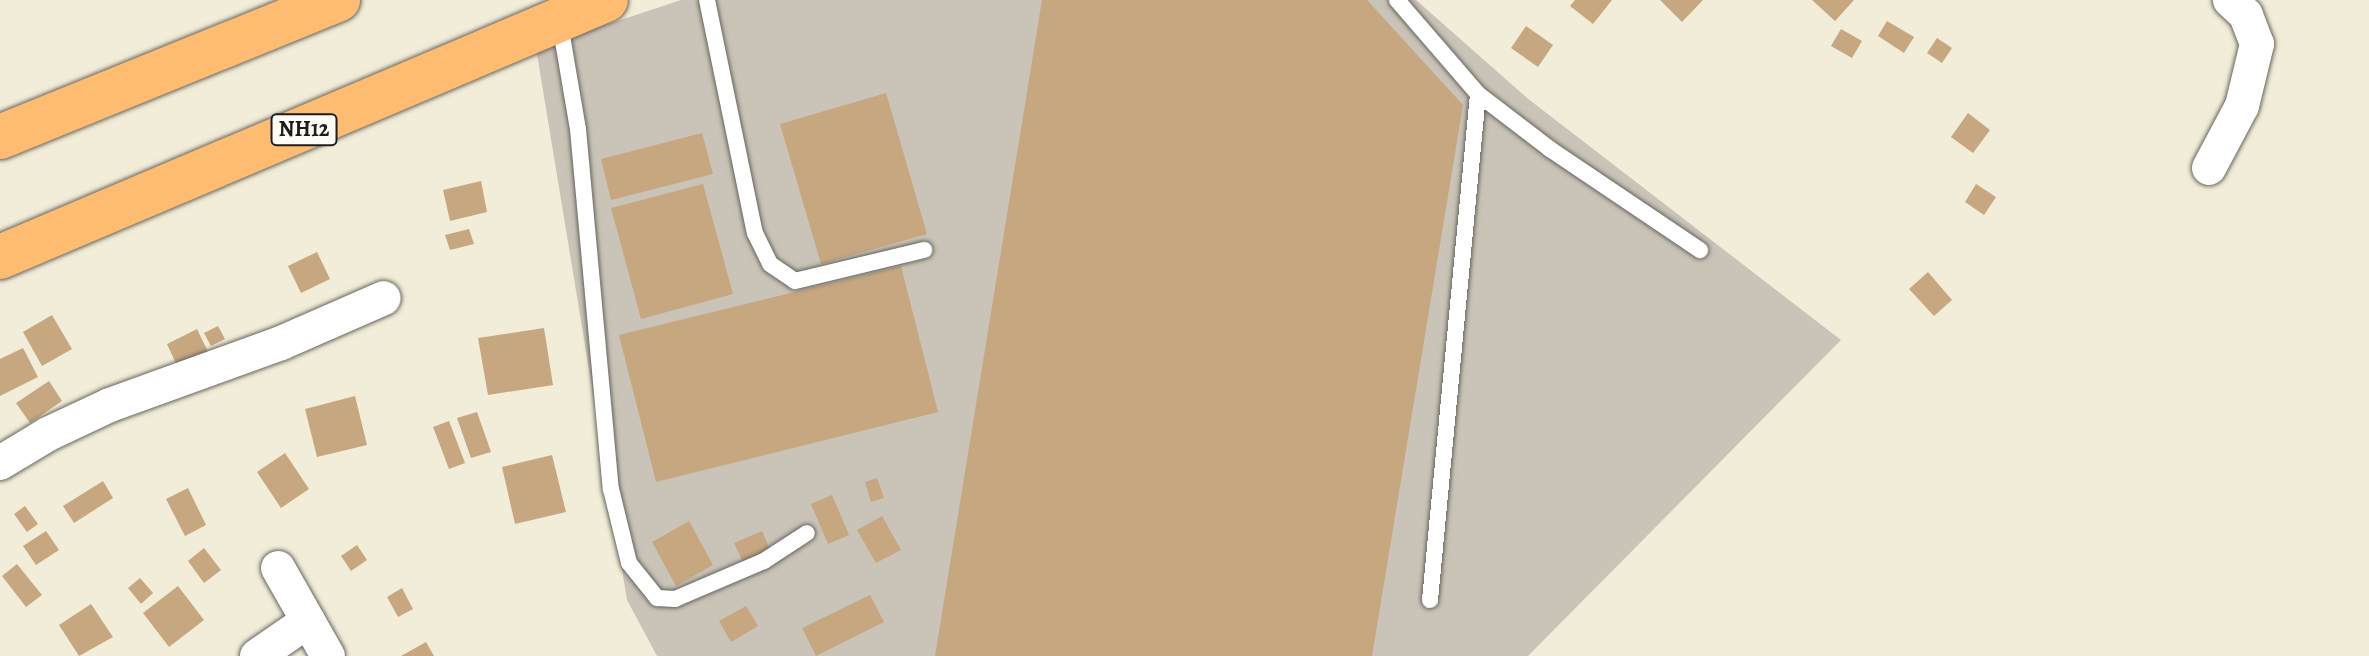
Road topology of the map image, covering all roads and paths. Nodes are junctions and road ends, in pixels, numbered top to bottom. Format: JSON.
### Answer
{"nodes":[{"id":1,"x":338,"y":0,"type":"edge"},
{"id":2,"x":606,"y":0,"type":"edge"},
{"id":3,"x":707,"y":0,"type":"edge"},
{"id":4,"x":1397,"y":0,"type":"edge"},
{"id":5,"x":2230,"y":0,"type":"edge"},
{"id":6,"x":560,"y":18,"type":"junction"},
{"id":7,"x":1478,"y":94,"type":"junction"},
{"id":8,"x":0,"y":137,"type":"edge"},
{"id":9,"x":2209,"y":168,"type":"dead end"},
{"id":10,"x":924,"y":250,"type":"dead end"},
{"id":11,"x":1700,"y":250,"type":"dead end"},
{"id":12,"x":0,"y":257,"type":"edge"},
{"id":13,"x":384,"y":298,"type":"dead end"},
{"id":14,"x":0,"y":463,"type":"edge"},
{"id":15,"x":807,"y":533,"type":"dead end"},
{"id":16,"x":278,"y":568,"type":"dead end"},
{"id":17,"x":1430,"y":600,"type":"dead end"},
{"id":18,"x":308,"y":621,"type":"junction"},
{"id":19,"x":257,"y":656,"type":"edge"},
{"id":20,"x":328,"y":656,"type":"edge"}],
"edges":[{"from":1,"to":8,"type":"highway"},
{"from":2,"to":6,"type":"highway","number":"NH12"},
{"from":3,"to":10,"type":"lane"},
{"from":4,"to":7,"type":"lane"},
{"from":5,"to":9,"type":"street"},
{"from":6,"to":12,"type":"highway","number":"NH12"},
{"from":6,"to":15,"type":"lane"},
{"from":7,"to":11,"type":"lane"},
{"from":7,"to":17,"type":"lane"},
{"from":13,"to":14,"type":"street"},
{"from":16,"to":18,"type":"street"},
{"from":18,"to":19,"type":"street"},
{"from":18,"to":20,"type":"street"}]}
